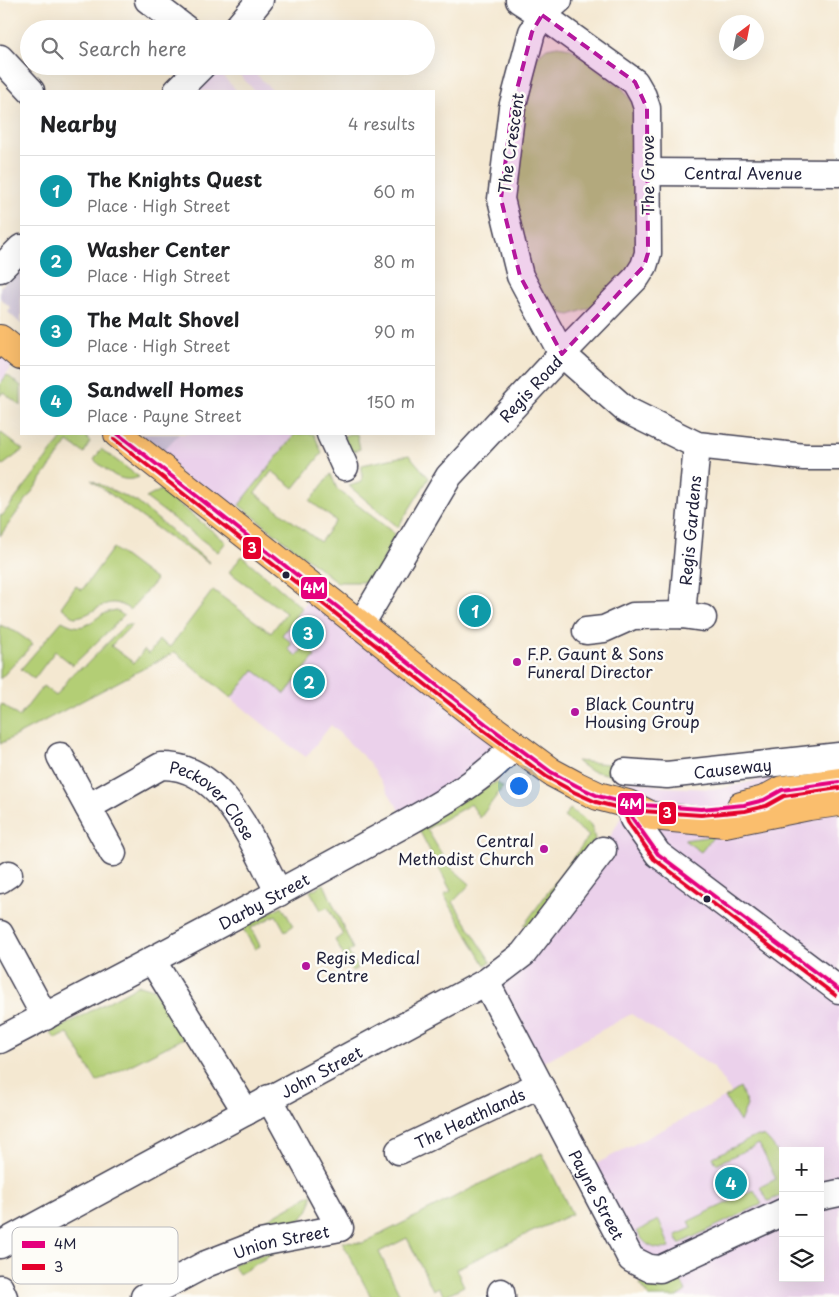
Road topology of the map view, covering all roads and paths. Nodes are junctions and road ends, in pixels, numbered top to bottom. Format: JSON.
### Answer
{"nodes":[{"id":1,"x":148,"y":0,"type":"edge"},
{"id":2,"x":260,"y":0,"type":"edge"},
{"id":3,"x":519,"y":0,"type":"edge"},
{"id":4,"x":550,"y":7,"type":"edge"},
{"id":5,"x":174,"y":20,"type":"edge"},
{"id":6,"x":243,"y":20,"type":"edge"},
{"id":7,"x":0,"y":58,"type":"edge"},
{"id":8,"x":194,"y":75,"type":"edge"},
{"id":9,"x":31,"y":90,"type":"edge"},
{"id":10,"x":181,"y":90,"type":"edge"},
{"id":11,"x":647,"y":172,"type":"junction"},
{"id":12,"x":839,"y":173,"type":"edge"},
{"id":13,"x":20,"y":249,"type":"edge"},
{"id":14,"x":0,"y":269,"type":"edge"},
{"id":15,"x":0,"y":339,"type":"edge"},
{"id":16,"x":562,"y":354,"type":"junction"},
{"id":17,"x":20,"y":355,"type":"edge"},
{"id":18,"x":119,"y":435,"type":"edge"},
{"id":19,"x":330,"y":435,"type":"edge"},
{"id":20,"x":697,"y":445,"type":"junction"},
{"id":21,"x":839,"y":457,"type":"edge"},
{"id":22,"x":345,"y":467,"type":"dead end"},
{"id":23,"x":360,"y":626,"type":"junction"},
{"id":24,"x":586,"y":631,"type":"dead end"},
{"id":25,"x":515,"y":745,"type":"junction"},
{"id":26,"x":60,"y":756,"type":"dead end"},
{"id":27,"x":839,"y":756,"type":"edge"},
{"id":28,"x":625,"y":772,"type":"dead end"},
{"id":29,"x":839,"y":782,"type":"edge"},
{"id":30,"x":839,"y":802,"type":"edge"},
{"id":31,"x":628,"y":804,"type":"junction"},
{"id":32,"x":88,"y":806,"type":"junction"},
{"id":33,"x":603,"y":850,"type":"dead end"},
{"id":34,"x":113,"y":853,"type":"dead end"},
{"id":35,"x":279,"y":893,"type":"junction"},
{"id":36,"x":0,"y":934,"type":"edge"},
{"id":37,"x":152,"y":960,"type":"junction"},
{"id":38,"x":486,"y":982,"type":"junction"},
{"id":39,"x":839,"y":990,"type":"edge"},
{"id":40,"x":45,"y":1017,"type":"junction"},
{"id":41,"x":0,"y":1040,"type":"edge"},
{"id":42,"x":539,"y":1084,"type":"junction"},
{"id":43,"x":269,"y":1098,"type":"junction"},
{"id":44,"x":246,"y":1112,"type":"junction"},
{"id":45,"x":398,"y":1151,"type":"dead end"},
{"id":46,"x":839,"y":1193,"type":"edge"},
{"id":47,"x":824,"y":1196,"type":"edge"},
{"id":48,"x":779,"y":1214,"type":"edge"},
{"id":49,"x":33,"y":1227,"type":"edge"},
{"id":50,"x":12,"y":1239,"type":"edge"},
{"id":51,"x":0,"y":1245,"type":"edge"},
{"id":52,"x":178,"y":1279,"type":"edge"},
{"id":53,"x":168,"y":1284,"type":"edge"},
{"id":54,"x":0,"y":1288,"type":"edge"},
{"id":55,"x":4,"y":1297,"type":"edge"},
{"id":56,"x":144,"y":1297,"type":"edge"}],
"edges":[{"from":1,"to":5,"type":"street"},
{"from":2,"to":6,"type":"street"},
{"from":3,"to":4,"type":"street","name":"The Grove"},
{"from":4,"to":11,"type":"street","name":"The Grove"},
{"from":4,"to":16,"type":"street","name":"The Crescent"},
{"from":7,"to":9,"type":"street"},
{"from":8,"to":10,"type":"street"},
{"from":11,"to":12,"type":"street","name":"Central Avenue"},
{"from":11,"to":16,"type":"street","name":"The Grove"},
{"from":13,"to":14,"type":"street"},
{"from":15,"to":17,"type":"main road"},
{"from":16,"to":20,"type":"street","name":"Regis Road"},
{"from":16,"to":23,"type":"street","name":"Regis Road"},
{"from":18,"to":23,"type":"main road"},
{"from":19,"to":22,"type":"street"},
{"from":20,"to":21,"type":"street","name":"Regis Road"},
{"from":20,"to":24,"type":"street","name":"Regis Gardens"},
{"from":23,"to":25,"type":"main road"},
{"from":25,"to":31,"type":"main road"},
{"from":25,"to":35,"type":"street","name":"Darby Street"},
{"from":26,"to":32,"type":"street"},
{"from":27,"to":28,"type":"street","name":"Causeway"},
{"from":29,"to":31,"type":"main road"},
{"from":30,"to":31,"type":"main road"},
{"from":31,"to":39,"type":"street"},
{"from":32,"to":34,"type":"street"},
{"from":32,"to":35,"type":"street","name":"Peckover Close"},
{"from":33,"to":38,"type":"street","name":"John Street"},
{"from":35,"to":37,"type":"street","name":"Darby Street"},
{"from":36,"to":40,"type":"street"},
{"from":37,"to":40,"type":"street","name":"Darby Street"},
{"from":37,"to":44,"type":"street"},
{"from":38,"to":42,"type":"street","name":"Payne Street"},
{"from":38,"to":43,"type":"street","name":"John Street"},
{"from":40,"to":41,"type":"street","name":"Darby Street"},
{"from":42,"to":45,"type":"street","name":"The Heathlands"},
{"from":42,"to":48,"type":"street","name":"Payne Street"},
{"from":43,"to":44,"type":"street","name":"John Street"},
{"from":43,"to":52,"type":"street","name":"Union Street"},
{"from":44,"to":49,"type":"street","name":"John Street"},
{"from":46,"to":47,"type":"street"},
{"from":50,"to":51,"type":"street","name":"John Street"},
{"from":53,"to":56,"type":"street","name":"Union Street"},
{"from":54,"to":55,"type":"street"}]}
